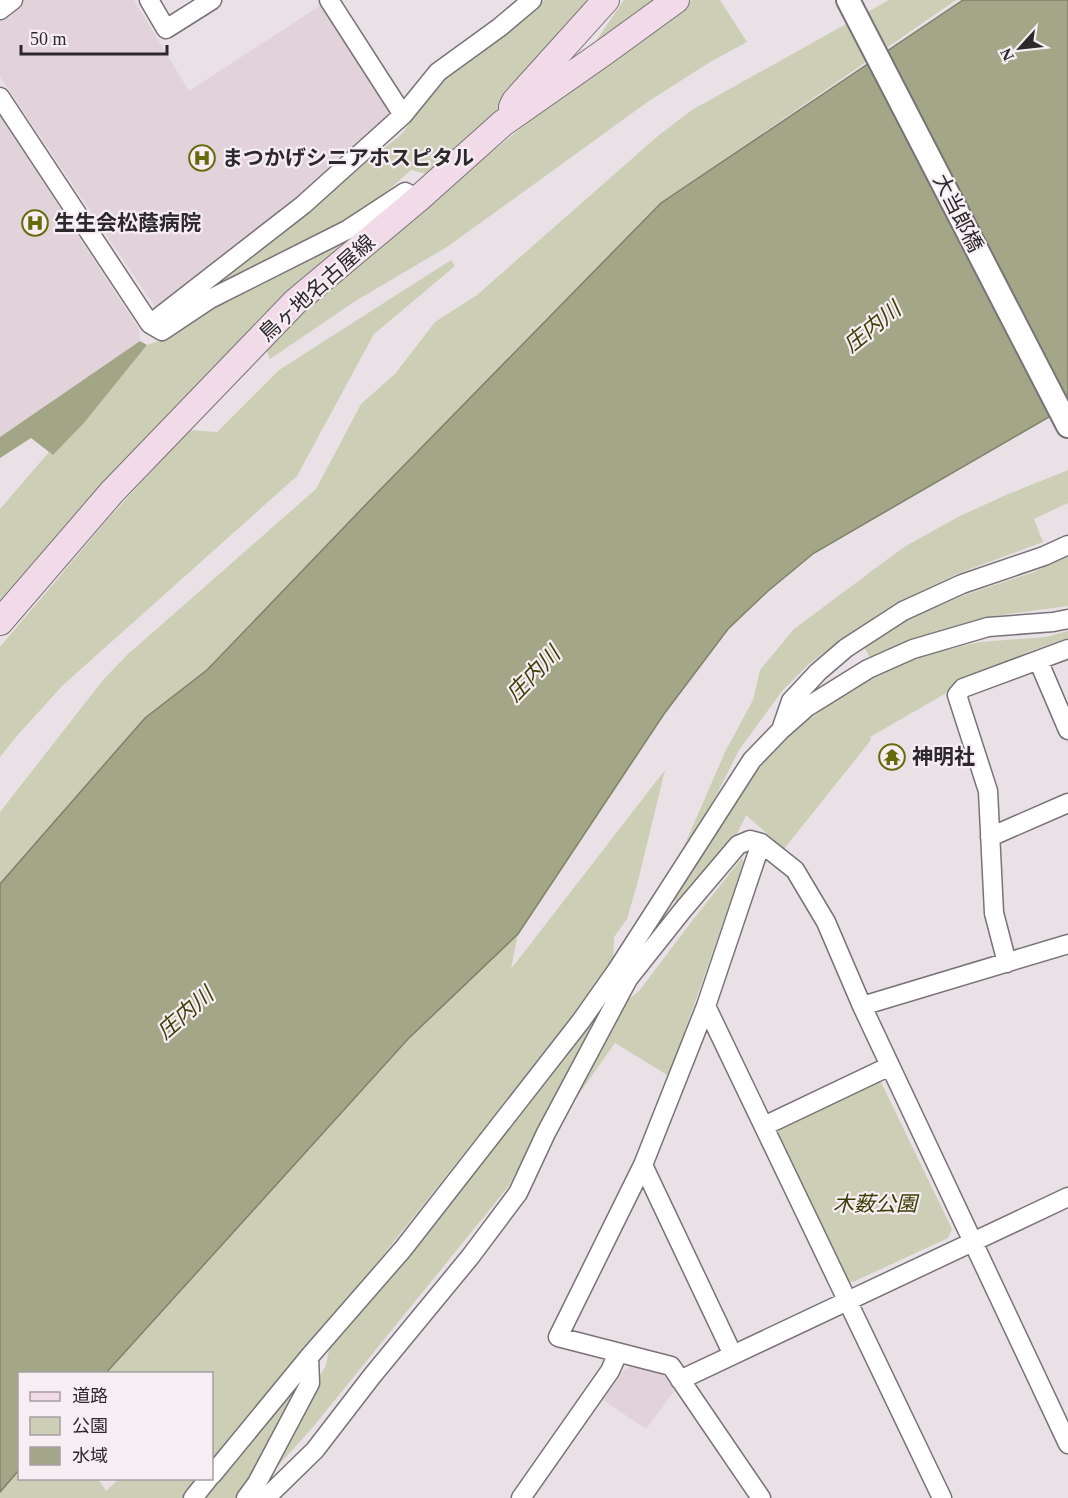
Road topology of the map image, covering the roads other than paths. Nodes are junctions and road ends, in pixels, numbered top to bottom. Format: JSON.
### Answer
{"nodes":[{"id":1,"x":149,"y":0,"type":"edge"},
{"id":2,"x":212,"y":0,"type":"edge"},
{"id":3,"x":329,"y":0,"type":"edge"},
{"id":4,"x":530,"y":0,"type":"edge"},
{"id":5,"x":606,"y":0,"type":"edge"},
{"id":6,"x":676,"y":0,"type":"edge"},
{"id":7,"x":848,"y":0,"type":"edge"},
{"id":8,"x":0,"y":97,"type":"edge"},
{"id":9,"x":403,"y":115,"type":"junction"},
{"id":10,"x":503,"y":123,"type":"junction"},
{"id":11,"x":418,"y":200,"type":"junction"},
{"id":12,"x":150,"y":324,"type":"junction"},
{"id":13,"x":1068,"y":426,"type":"edge"},
{"id":14,"x":1068,"y":544,"type":"edge"},
{"id":15,"x":1068,"y":619,"type":"edge"},
{"id":16,"x":0,"y":622,"type":"edge"},
{"id":17,"x":1068,"y":649,"type":"edge"},
{"id":18,"x":1038,"y":660,"type":"junction"},
{"id":19,"x":781,"y":730,"type":"junction"},
{"id":20,"x":1068,"y":730,"type":"edge"},
{"id":21,"x":1068,"y":803,"type":"edge"},
{"id":22,"x":990,"y":837,"type":"junction"},
{"id":23,"x":761,"y":843,"type":"junction"},
{"id":24,"x":1068,"y":944,"type":"edge"},
{"id":25,"x":1007,"y":963,"type":"junction"},
{"id":26,"x":622,"y":975,"type":"junction"},
{"id":27,"x":706,"y":1006,"type":"junction"},
{"id":28,"x":862,"y":1006,"type":"junction"},
{"id":29,"x":890,"y":1066,"type":"junction"},
{"id":30,"x":764,"y":1126,"type":"junction"},
{"id":31,"x":643,"y":1165,"type":"junction"},
{"id":32,"x":1068,"y":1197,"type":"edge"},
{"id":33,"x":972,"y":1242,"type":"junction"},
{"id":34,"x":848,"y":1301,"type":"junction"},
{"id":35,"x":618,"y":1353,"type":"junction"},
{"id":36,"x":734,"y":1355,"type":"junction"},
{"id":37,"x":309,"y":1357,"type":"junction"},
{"id":38,"x":680,"y":1380,"type":"junction"},
{"id":39,"x":1068,"y":1444,"type":"edge"},
{"id":40,"x":213,"y":1473,"type":"edge"},
{"id":41,"x":208,"y":1480,"type":"edge"},
{"id":42,"x":193,"y":1498,"type":"edge"},
{"id":43,"x":246,"y":1498,"type":"edge"},
{"id":44,"x":253,"y":1498,"type":"edge"},
{"id":45,"x":521,"y":1498,"type":"edge"},
{"id":46,"x":761,"y":1498,"type":"edge"},
{"id":47,"x":942,"y":1498,"type":"edge"}],
"edges":[{"from":1,"to":2,"type":"street"},
{"from":3,"to":9,"type":"street"},
{"from":4,"to":9,"type":"street"},
{"from":5,"to":10,"type":"main road"},
{"from":6,"to":10,"type":"main road","name":"鳥ヶ地名古屋線"},
{"from":7,"to":13,"type":"street","name":"大当郎橋"},
{"from":8,"to":12,"type":"street"},
{"from":9,"to":12,"type":"street"},
{"from":10,"to":11,"type":"main road","name":"鳥ヶ地名古屋線"},
{"from":11,"to":12,"type":"street"},
{"from":11,"to":16,"type":"main road","name":"鳥ヶ地名古屋線"},
{"from":14,"to":19,"type":"street"},
{"from":15,"to":19,"type":"street"},
{"from":17,"to":18,"type":"street"},
{"from":18,"to":20,"type":"street"},
{"from":18,"to":22,"type":"street"},
{"from":19,"to":26,"type":"street"},
{"from":21,"to":22,"type":"street"},
{"from":22,"to":25,"type":"street"},
{"from":23,"to":26,"type":"street"},
{"from":23,"to":27,"type":"street"},
{"from":23,"to":28,"type":"street"},
{"from":24,"to":25,"type":"street"},
{"from":25,"to":28,"type":"street"},
{"from":26,"to":37,"type":"street"},
{"from":26,"to":44,"type":"street"},
{"from":27,"to":30,"type":"street"},
{"from":27,"to":31,"type":"street"},
{"from":28,"to":29,"type":"street"},
{"from":29,"to":30,"type":"street"},
{"from":29,"to":33,"type":"street"},
{"from":30,"to":34,"type":"street"},
{"from":31,"to":35,"type":"street"},
{"from":31,"to":36,"type":"street"},
{"from":32,"to":33,"type":"street"},
{"from":33,"to":34,"type":"street"},
{"from":33,"to":39,"type":"street"},
{"from":34,"to":36,"type":"street"},
{"from":34,"to":47,"type":"street"},
{"from":35,"to":38,"type":"street"},
{"from":35,"to":45,"type":"street"},
{"from":36,"to":38,"type":"street"},
{"from":37,"to":40,"type":"street"},
{"from":37,"to":43,"type":"street"},
{"from":38,"to":46,"type":"street"},
{"from":41,"to":42,"type":"street"}]}
